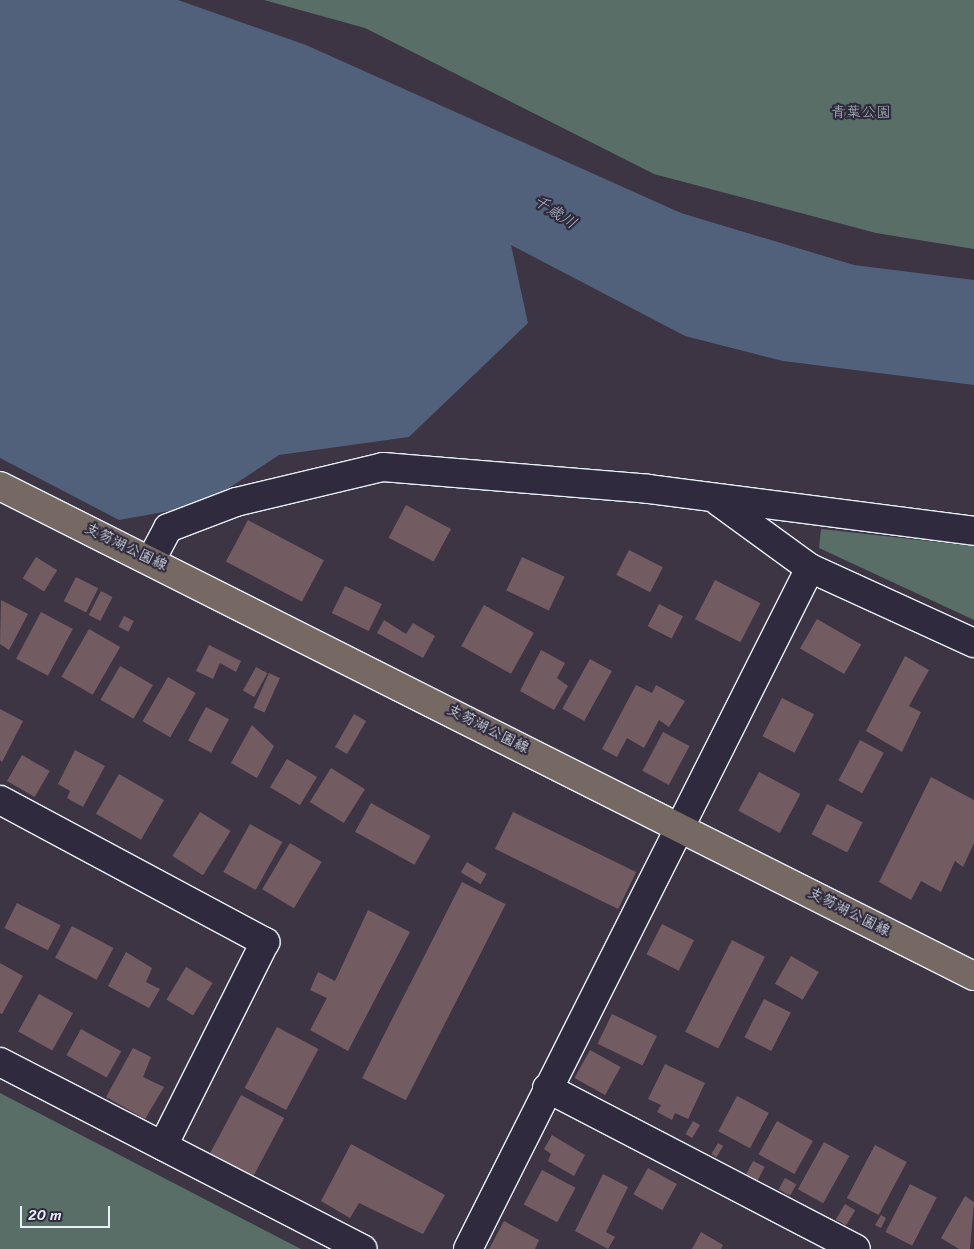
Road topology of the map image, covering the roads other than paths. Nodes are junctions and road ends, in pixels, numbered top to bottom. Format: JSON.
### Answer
{"nodes":[{"id":1,"x":0,"y":486,"type":"edge"},
{"id":2,"x":715,"y":500,"type":"junction"},
{"id":3,"x":974,"y":531,"type":"edge"},
{"id":4,"x":152,"y":560,"type":"junction"},
{"id":5,"x":810,"y":568,"type":"junction"},
{"id":6,"x":974,"y":643,"type":"edge"},
{"id":7,"x":0,"y":800,"type":"edge"},
{"id":8,"x":678,"y":825,"type":"junction"},
{"id":9,"x":974,"y":976,"type":"edge"},
{"id":10,"x":0,"y":1062,"type":"edge"},
{"id":11,"x":548,"y":1088,"type":"junction"},
{"id":12,"x":163,"y":1146,"type":"junction"},
{"id":13,"x":363,"y":1249,"type":"edge"},
{"id":14,"x":468,"y":1249,"type":"edge"},
{"id":15,"x":856,"y":1249,"type":"edge"}],
"edges":[{"from":1,"to":4,"type":"main road","name":"支笏湖公園線"},
{"from":2,"to":3,"type":"street"},
{"from":2,"to":4,"type":"street"},
{"from":2,"to":5,"type":"street"},
{"from":4,"to":8,"type":"main road","name":"支笏湖公園線"},
{"from":5,"to":6,"type":"street"},
{"from":5,"to":8,"type":"street"},
{"from":7,"to":12,"type":"street"},
{"from":8,"to":9,"type":"main road","name":"支笏湖公園線"},
{"from":8,"to":11,"type":"street"},
{"from":10,"to":12,"type":"street"},
{"from":11,"to":14,"type":"street"},
{"from":11,"to":15,"type":"street"},
{"from":12,"to":13,"type":"street"}]}
